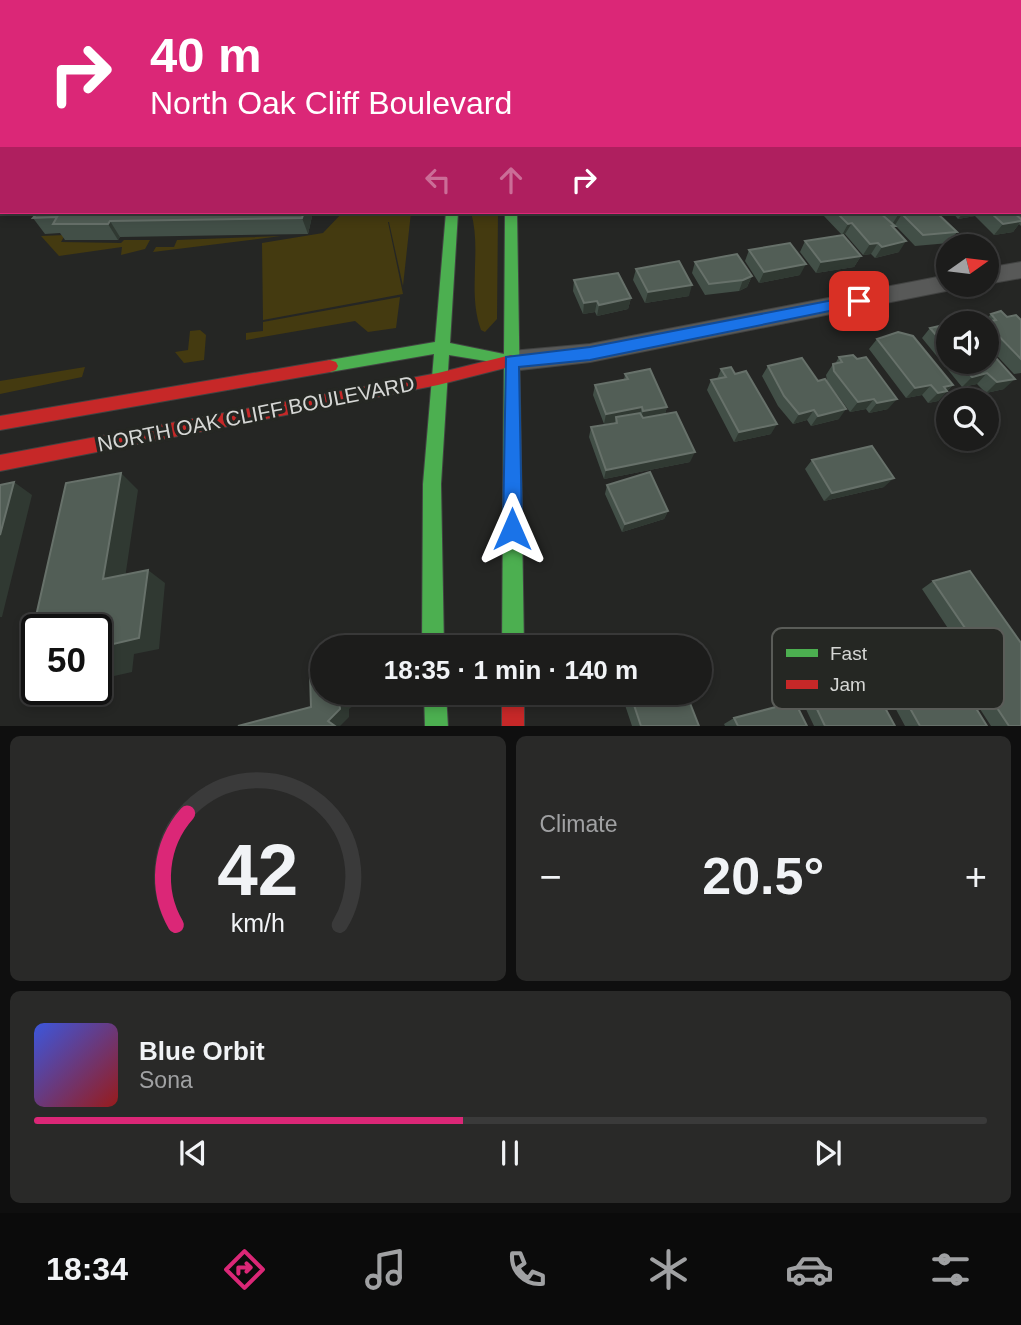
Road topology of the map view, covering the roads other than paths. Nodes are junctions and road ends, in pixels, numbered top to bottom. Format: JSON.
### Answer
{"nodes":[{"id":1,"x":452,"y":214,"type":"edge"},
{"id":2,"x":511,"y":214,"type":"edge"},
{"id":3,"x":1021,"y":270,"type":"edge"},
{"id":4,"x":999,"y":274,"type":"edge"},
{"id":5,"x":936,"y":285,"type":"edge"},
{"id":6,"x":439,"y":347,"type":"junction"},
{"id":7,"x":511,"y":361,"type":"junction"},
{"id":8,"x":438,"y":379,"type":"junction"},
{"id":9,"x":0,"y":423,"type":"edge"},
{"id":10,"x":0,"y":463,"type":"edge"},
{"id":11,"x":432,"y":635,"type":"edge"},
{"id":12,"x":513,"y":635,"type":"edge"},
{"id":13,"x":436,"y":705,"type":"edge"},
{"id":14,"x":513,"y":705,"type":"edge"},
{"id":15,"x":437,"y":726,"type":"edge"},
{"id":16,"x":513,"y":726,"type":"edge"}],
"edges":[{"from":1,"to":6,"type":"main road"},
{"from":2,"to":7,"type":"main road"},
{"from":3,"to":4,"type":"street"},
{"from":5,"to":7,"type":"street","name":"NORTH OAK CLIFF BOULEVARD"},
{"from":6,"to":7,"type":"main road","name":"NORTH OAK CLIFF BOULEVARD"},
{"from":6,"to":8,"type":"main road"},
{"from":6,"to":9,"type":"main road","name":"NORTH OAK CLIFF BOULEVARD"},
{"from":7,"to":8,"type":"main road","name":"NORTH OAK CLIFF BOULEVARD"},
{"from":7,"to":12,"type":"main road"},
{"from":8,"to":10,"type":"main road","name":"NORTH OAK CLIFF BOULEVARD"},
{"from":8,"to":11,"type":"main road"},
{"from":13,"to":15,"type":"main road"},
{"from":14,"to":16,"type":"main road"}]}
